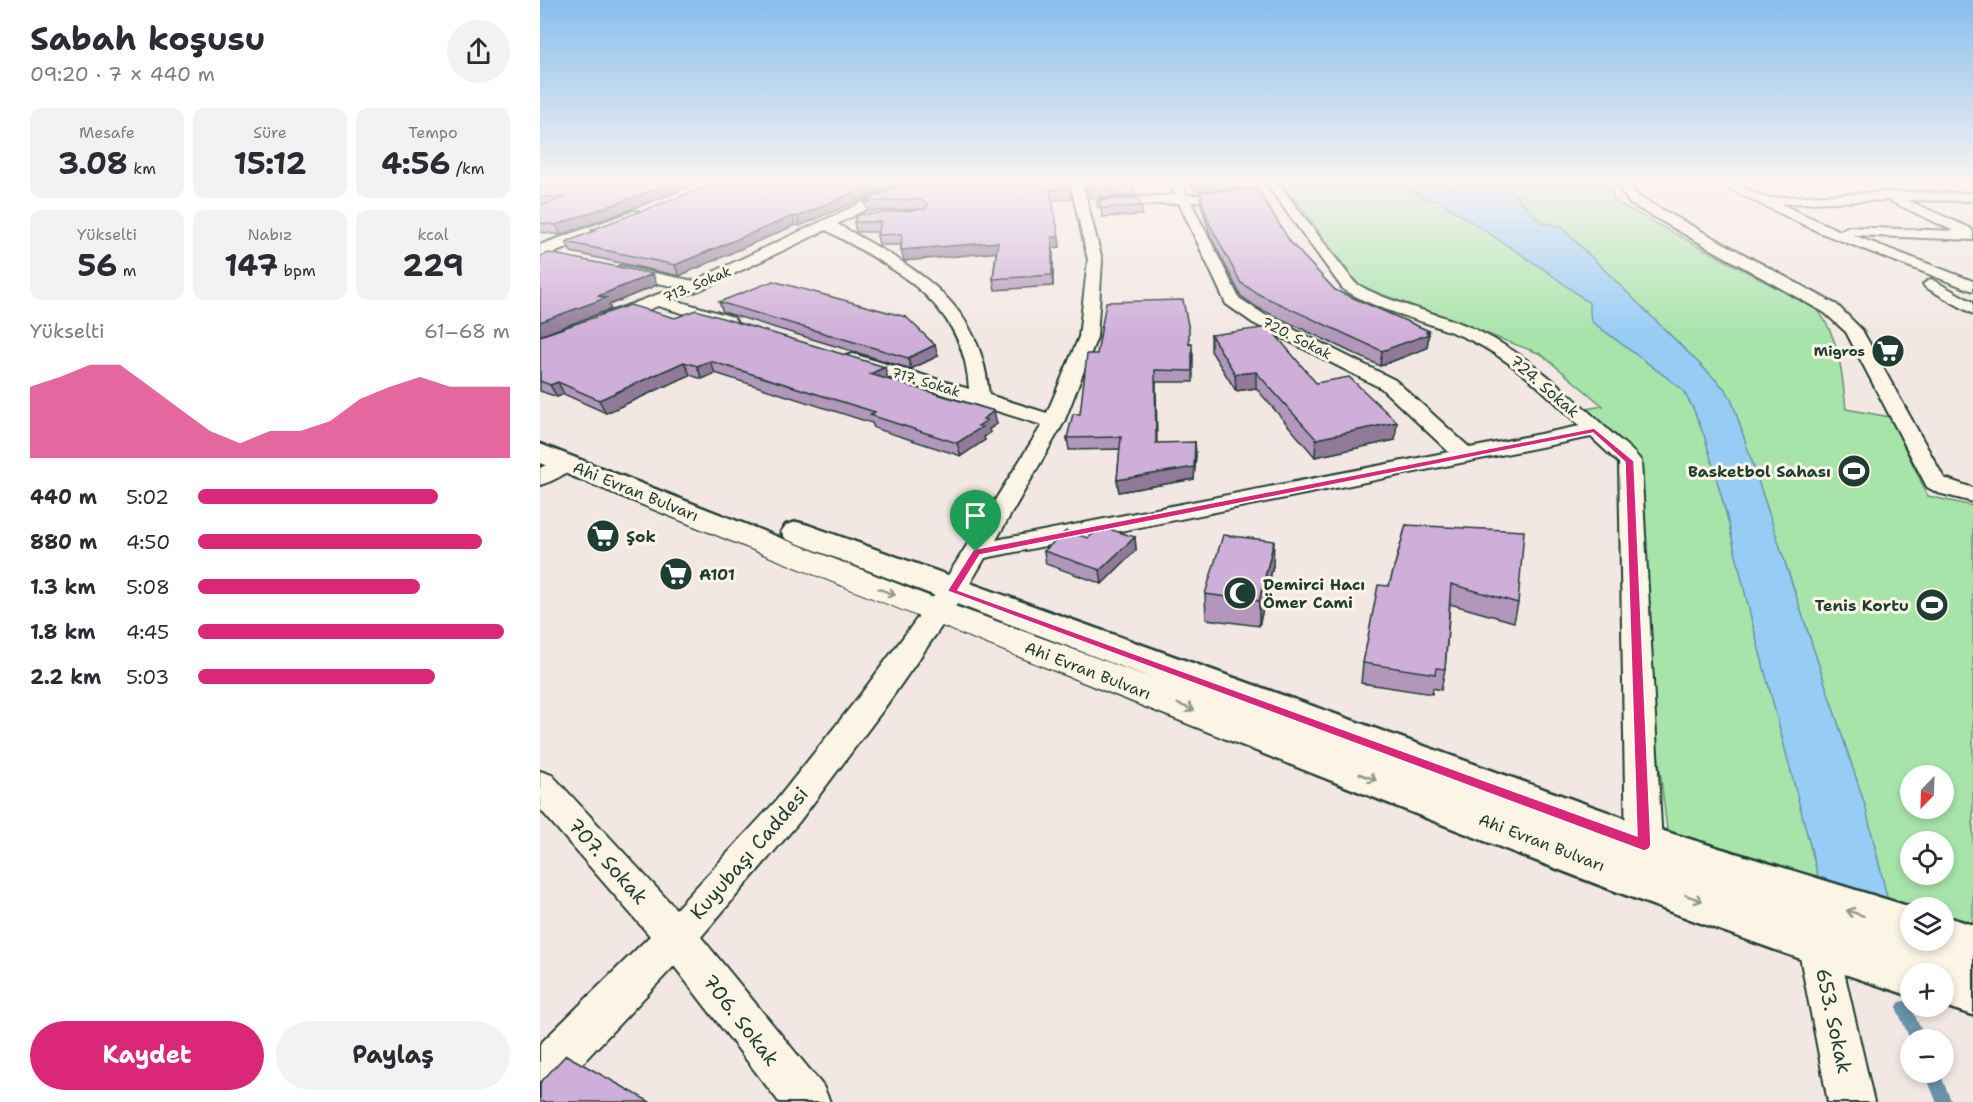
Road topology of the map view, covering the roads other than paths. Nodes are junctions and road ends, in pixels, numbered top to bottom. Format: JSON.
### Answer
{"nodes":[{"id":1,"x":563,"y":233,"type":"edge"},
{"id":2,"x":585,"y":233,"type":"edge"},
{"id":3,"x":807,"y":233,"type":"edge"},
{"id":4,"x":849,"y":233,"type":"edge"},
{"id":5,"x":1089,"y":233,"type":"edge"},
{"id":6,"x":1201,"y":233,"type":"edge"},
{"id":7,"x":1306,"y":233,"type":"edge"},
{"id":8,"x":1694,"y":233,"type":"edge"},
{"id":9,"x":1833,"y":233,"type":"edge"},
{"id":10,"x":1835,"y":233,"type":"edge"},
{"id":11,"x":1910,"y":233,"type":"edge"},
{"id":12,"x":1973,"y":236,"type":"edge"},
{"id":13,"x":540,"y":241,"type":"edge"},
{"id":14,"x":540,"y":253,"type":"edge"},
{"id":15,"x":562,"y":259,"type":"edge"},
{"id":16,"x":607,"y":268,"type":"edge"},
{"id":17,"x":696,"y":286,"type":"junction"},
{"id":18,"x":1973,"y":286,"type":"edge"},
{"id":19,"x":660,"y":301,"type":"junction"},
{"id":20,"x":1973,"y":309,"type":"edge"},
{"id":21,"x":594,"y":324,"type":"edge"},
{"id":22,"x":740,"y":325,"type":"edge"},
{"id":23,"x":831,"y":353,"type":"edge"},
{"id":24,"x":979,"y":399,"type":"junction"},
{"id":25,"x":1054,"y":422,"type":"junction"},
{"id":26,"x":1594,"y":430,"type":"junction"},
{"id":27,"x":540,"y":435,"type":"edge"},
{"id":28,"x":1465,"y":455,"type":"junction"},
{"id":29,"x":548,"y":465,"type":"edge"},
{"id":30,"x":1973,"y":495,"type":"edge"},
{"id":31,"x":976,"y":552,"type":"junction"},
{"id":32,"x":944,"y":602,"type":"junction"},
{"id":33,"x":540,"y":785,"type":"edge"},
{"id":34,"x":1641,"y":862,"type":"junction"},
{"id":35,"x":1900,"y":928,"type":"edge"},
{"id":36,"x":676,"y":937,"type":"junction"},
{"id":37,"x":1817,"y":941,"type":"junction"},
{"id":38,"x":1954,"y":944,"type":"edge"},
{"id":39,"x":1973,"y":950,"type":"edge"},
{"id":40,"x":1900,"y":967,"type":"edge"},
{"id":41,"x":1954,"y":983,"type":"edge"},
{"id":42,"x":1973,"y":988,"type":"edge"},
{"id":43,"x":540,"y":1075,"type":"edge"},
{"id":44,"x":807,"y":1102,"type":"edge"},
{"id":45,"x":1851,"y":1102,"type":"edge"}],
"edges":[{"from":1,"to":13,"type":"main road"},
{"from":2,"to":14,"type":"main road"},
{"from":3,"to":17,"type":"street","name":"713. Sokak"},
{"from":4,"to":24,"type":"street"},
{"from":5,"to":25,"type":"street","name":"Kuyubaşı Caddesi"},
{"from":6,"to":28,"type":"street","name":"720. Sokak"},
{"from":7,"to":26,"type":"street","name":"724. Sokak"},
{"from":8,"to":30,"type":"street"},
{"from":9,"to":20,"type":"street"},
{"from":10,"to":18,"type":"street"},
{"from":11,"to":12,"type":"street"},
{"from":14,"to":15,"type":"street"},
{"from":16,"to":17,"type":"street"},
{"from":17,"to":19,"type":"street","name":"713. Sokak"},
{"from":19,"to":21,"type":"street","name":"713. Sokak"},
{"from":19,"to":22,"type":"street"},
{"from":23,"to":24,"type":"street","name":"717. Sokak"},
{"from":24,"to":25,"type":"street","name":"717. Sokak"},
{"from":25,"to":31,"type":"street","name":"Kuyubaşı Caddesi"},
{"from":26,"to":28,"type":"street"},
{"from":26,"to":34,"type":"street","name":"724. Sokak"},
{"from":27,"to":32,"type":"main road","name":"Ahi Evran Bulvarı"},
{"from":28,"to":31,"type":"street"},
{"from":29,"to":32,"type":"main road","name":"Ahi Evran Bulvarı","one_way":true},
{"from":31,"to":32,"type":"street","name":"Kuyubaşı Caddesi"},
{"from":32,"to":34,"type":"main road","name":"Ahi Evran Bulvarı"},
{"from":32,"to":36,"type":"street","name":"Kuyubaşı Caddesi"},
{"from":33,"to":36,"type":"street","name":"707. Sokak"},
{"from":35,"to":34,"type":"main road","one_way":true},
{"from":34,"to":37,"type":"main road","one_way":true},
{"from":36,"to":43,"type":"street","name":"Kuyubaşı Caddesi"},
{"from":36,"to":44,"type":"street","name":"706. Sokak"},
{"from":37,"to":40,"type":"main road"},
{"from":37,"to":45,"type":"street","name":"653. Sokak"},
{"from":38,"to":39,"type":"main road"},
{"from":41,"to":42,"type":"main road"}]}
